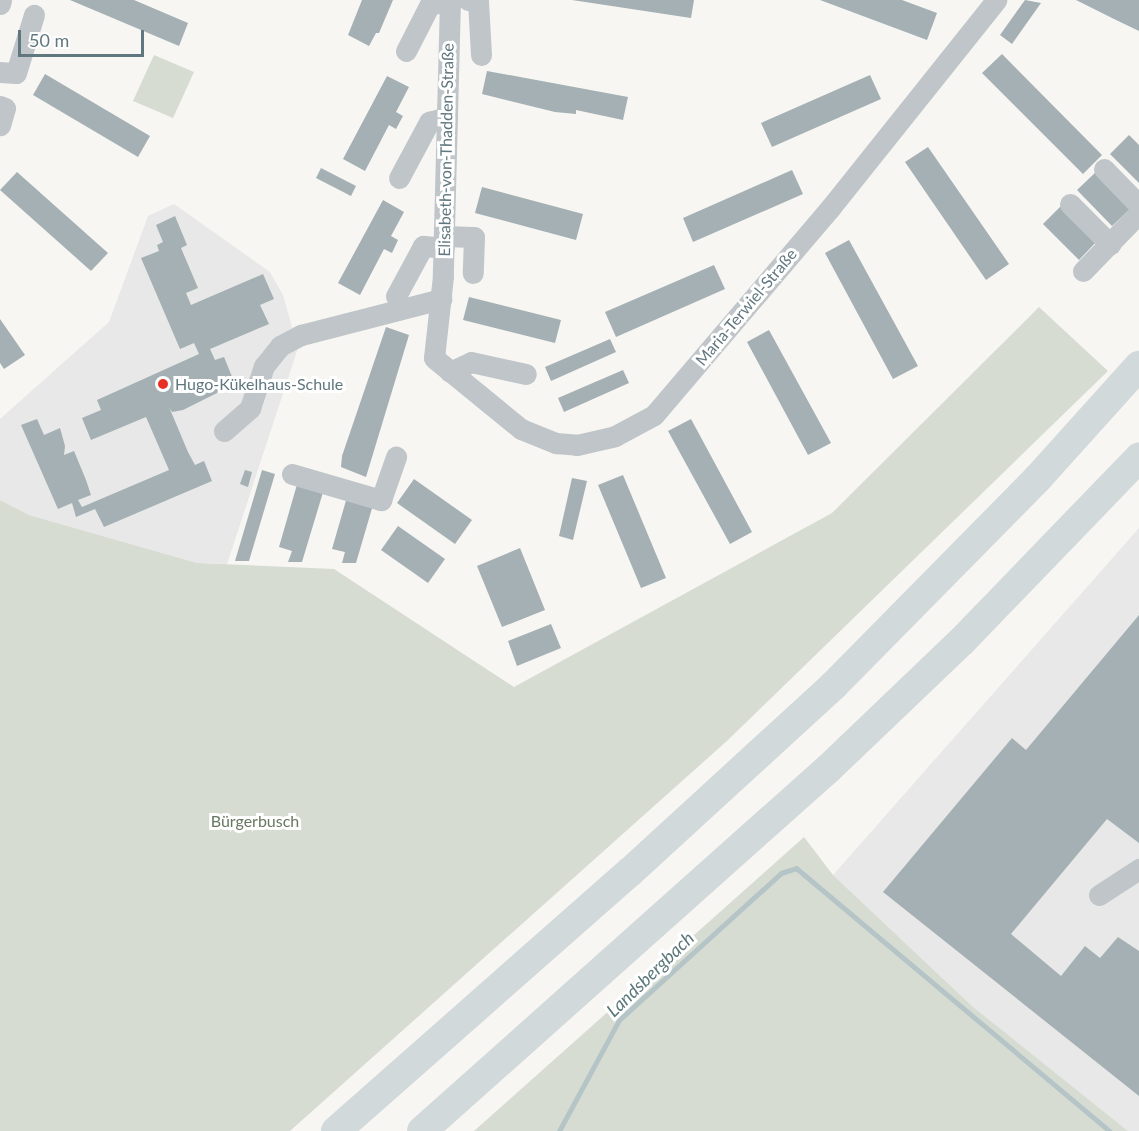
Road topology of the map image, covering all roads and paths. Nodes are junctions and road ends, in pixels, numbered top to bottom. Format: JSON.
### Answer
{"nodes":[{"id":1,"x":996,"y":0,"type":"edge"},
{"id":2,"x":456,"y":1,"type":"edge"},
{"id":3,"x":34,"y":15,"type":"dead end"},
{"id":4,"x":406,"y":51,"type":"dead end"},
{"id":5,"x":481,"y":55,"type":"dead end"},
{"id":6,"x":0,"y":72,"type":"edge"},
{"id":7,"x":0,"y":106,"type":"edge"},
{"id":8,"x":447,"y":117,"type":"junction"},
{"id":9,"x":0,"y":125,"type":"edge"},
{"id":10,"x":1104,"y":169,"type":"dead end"},
{"id":11,"x":399,"y":178,"type":"dead end"},
{"id":12,"x":1070,"y":204,"type":"dead end"},
{"id":13,"x":1139,"y":205,"type":"edge"},
{"id":14,"x":1139,"y":213,"type":"edge"},
{"id":15,"x":444,"y":242,"type":"junction"},
{"id":16,"x":1110,"y":244,"type":"junction"},
{"id":17,"x":1083,"y":272,"type":"dead end"},
{"id":18,"x":473,"y":273,"type":"dead end"},
{"id":19,"x":396,"y":296,"type":"dead end"},
{"id":20,"x":441,"y":299,"type":"junction"},
{"id":21,"x":434,"y":358,"type":"joint"},
{"id":22,"x":1139,"y":366,"type":"edge"},
{"id":23,"x":450,"y":372,"type":"junction"},
{"id":24,"x":526,"y":374,"type":"dead end"},
{"id":25,"x":224,"y":431,"type":"dead end"},
{"id":26,"x":396,"y":457,"type":"dead end"},
{"id":27,"x":1139,"y":458,"type":"edge"},
{"id":28,"x":292,"y":474,"type":"dead end"},
{"id":29,"x":1139,"y":868,"type":"edge"},
{"id":30,"x":1099,"y":895,"type":"dead end"},
{"id":31,"x":336,"y":1131,"type":"edge"},
{"id":32,"x":422,"y":1131,"type":"edge"}],
"edges":[{"from":1,"to":23,"type":"street","name":"Maria-Terwiel-Straße"},
{"from":2,"to":4,"type":"street"},
{"from":2,"to":5,"type":"street"},
{"from":2,"to":8,"type":"street","name":"Elisabeth-von-Thadden-Straße"},
{"from":3,"to":6,"type":"street"},
{"from":7,"to":9,"type":"street"},
{"from":8,"to":11,"type":"street"},
{"from":8,"to":15,"type":"street","name":"Elisabeth-von-Thadden-Straße"},
{"from":10,"to":13,"type":"street"},
{"from":12,"to":16,"type":"street"},
{"from":14,"to":16,"type":"street"},
{"from":15,"to":18,"type":"street"},
{"from":15,"to":19,"type":"street"},
{"from":15,"to":20,"type":"street","name":"Elisabeth-von-Thadden-Straße"},
{"from":16,"to":17,"type":"street"},
{"from":20,"to":21,"type":"street","name":"Elisabeth-von-Thadden-Straße"},
{"from":20,"to":25,"type":"street"},
{"from":21,"to":23,"type":"street","name":"Maria-Terwiel-Straße"},
{"from":22,"to":31,"type":"highway"},
{"from":23,"to":24,"type":"street"},
{"from":26,"to":28,"type":"street"},
{"from":27,"to":32,"type":"highway"},
{"from":29,"to":30,"type":"street"}]}
